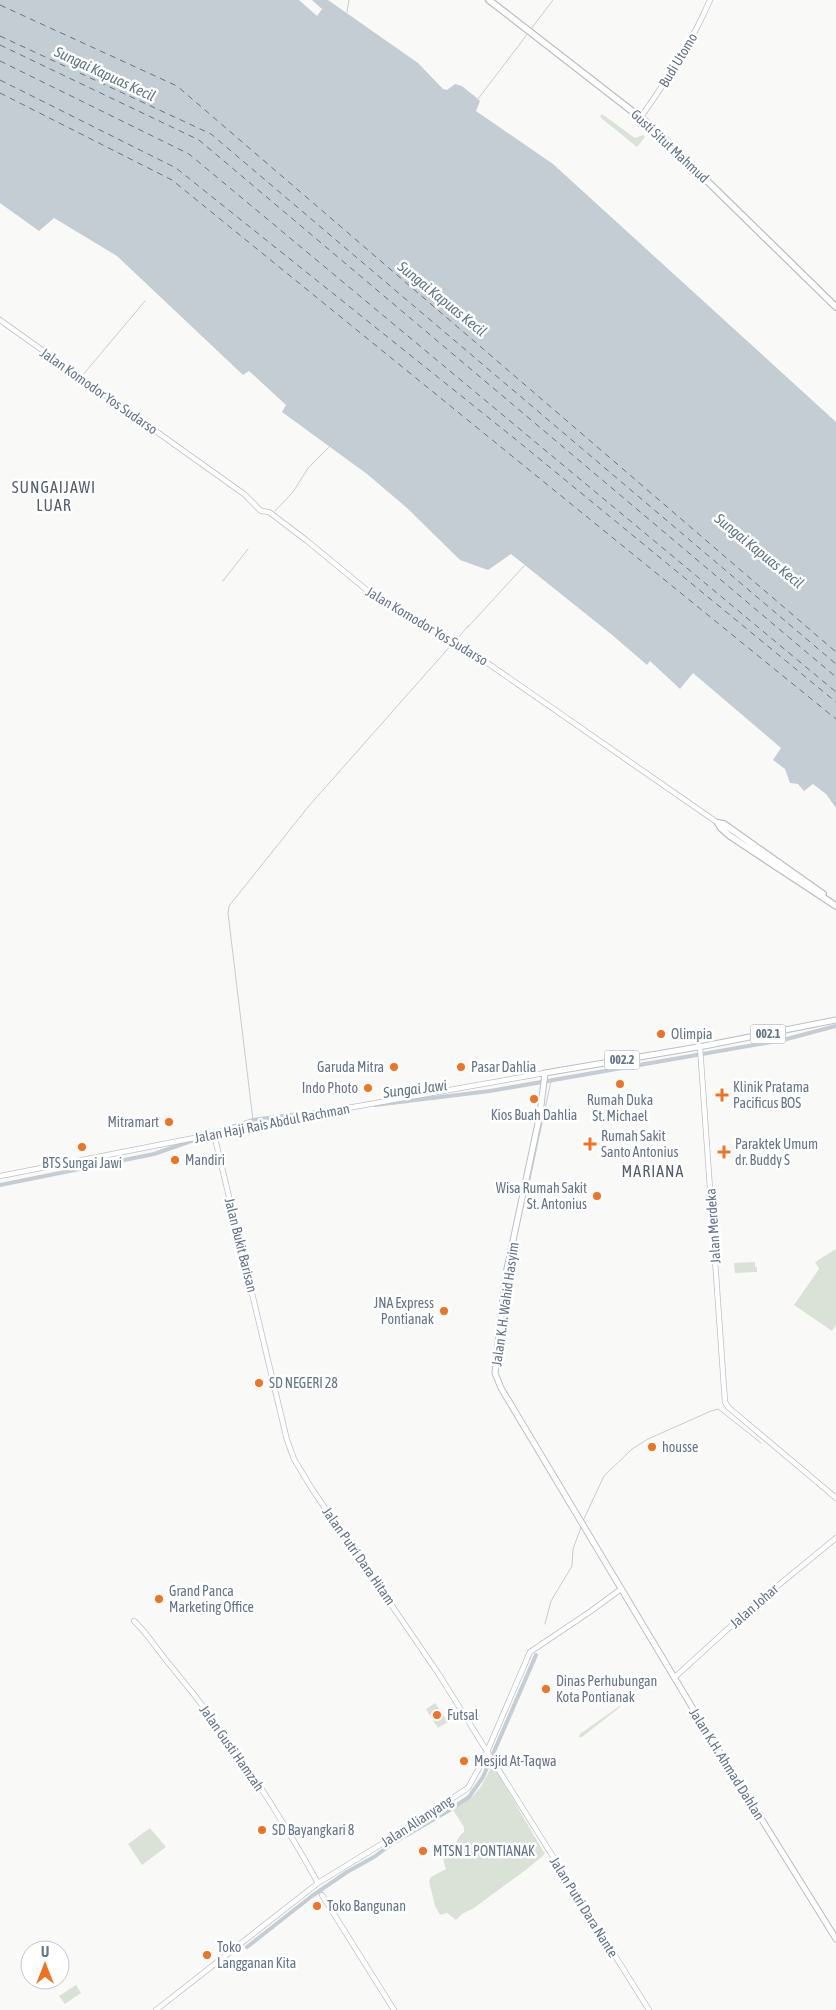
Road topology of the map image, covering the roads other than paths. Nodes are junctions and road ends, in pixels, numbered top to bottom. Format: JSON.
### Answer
{"nodes":[{"id":1,"x":489,"y":0,"type":"edge"},
{"id":2,"x":710,"y":0,"type":"edge"},
{"id":3,"x":641,"y":117,"type":"junction"},
{"id":4,"x":836,"y":307,"type":"edge"},
{"id":5,"x":0,"y":320,"type":"edge"},
{"id":6,"x":718,"y":822,"type":"junction"},
{"id":7,"x":836,"y":902,"type":"edge"},
{"id":8,"x":836,"y":906,"type":"edge"},
{"id":9,"x":836,"y":1020,"type":"edge"},
{"id":10,"x":700,"y":1049,"type":"junction"},
{"id":11,"x":545,"y":1075,"type":"junction"},
{"id":12,"x":215,"y":1136,"type":"junction"},
{"id":13,"x":0,"y":1176,"type":"edge"},
{"id":14,"x":264,"y":1344,"type":"joint"},
{"id":15,"x":836,"y":1498,"type":"edge"},
{"id":16,"x":836,"y":1538,"type":"edge"},
{"id":17,"x":621,"y":1589,"type":"junction"},
{"id":18,"x":134,"y":1621,"type":"dead end"},
{"id":19,"x":675,"y":1677,"type":"junction"},
{"id":20,"x":488,"y":1752,"type":"junction"},
{"id":21,"x":318,"y":1883,"type":"junction"},
{"id":22,"x":322,"y":1895,"type":"dead end"},
{"id":23,"x":836,"y":1939,"type":"edge"},
{"id":24,"x":156,"y":2010,"type":"edge"},
{"id":25,"x":394,"y":2010,"type":"edge"},
{"id":26,"x":649,"y":2010,"type":"edge"}],
"edges":[{"from":1,"to":3,"type":"highway","name":"Gusti Situt Mahmud"},
{"from":2,"to":3,"type":"street","name":"Budi Utomo"},
{"from":3,"to":4,"type":"highway","name":"Gusti Situt Mahmud"},
{"from":5,"to":6,"type":"street","name":"Jalan Komodor Yos Sudarso"},
{"from":6,"to":7,"type":"highway"},
{"from":6,"to":8,"type":"highway","name":"Jalan Komodor Yos Sudarso"},
{"from":9,"to":10,"type":"main road","number":"002.1"},
{"from":10,"to":11,"type":"main road","number":"002.2"},
{"from":10,"to":15,"type":"street","name":"Jalan Merdeka"},
{"from":11,"to":12,"type":"street","name":"Jalan Haji Rais Abdul Rachman","number":"002.2"},
{"from":11,"to":17,"type":"main road","name":"Jalan K.H. Wahid Hasyim"},
{"from":12,"to":13,"type":"street","name":"Jalan Haji Rais Abdul Rachman","number":"002.2"},
{"from":12,"to":14,"type":"street","name":"Jalan Bukit Barisan"},
{"from":14,"to":20,"type":"street","name":"Jalan Putri Dara Hitam"},
{"from":16,"to":19,"type":"street","name":"Jalan Johar"},
{"from":17,"to":19,"type":"main road","name":"Jalan K.H. Ahmad Dahlan"},
{"from":17,"to":20,"type":"street","name":"Jalan Alianyang"},
{"from":18,"to":21,"type":"street","name":"Jalan Gusti Hamzah"},
{"from":19,"to":23,"type":"main road","name":"Jalan K.H. Ahmad Dahlan"},
{"from":20,"to":21,"type":"street","name":"Jalan Alianyang"},
{"from":20,"to":26,"type":"street","name":"Jalan Putri Dara Nante"},
{"from":21,"to":24,"type":"street","name":"Jalan Alianyang"},
{"from":22,"to":25,"type":"street"}]}
